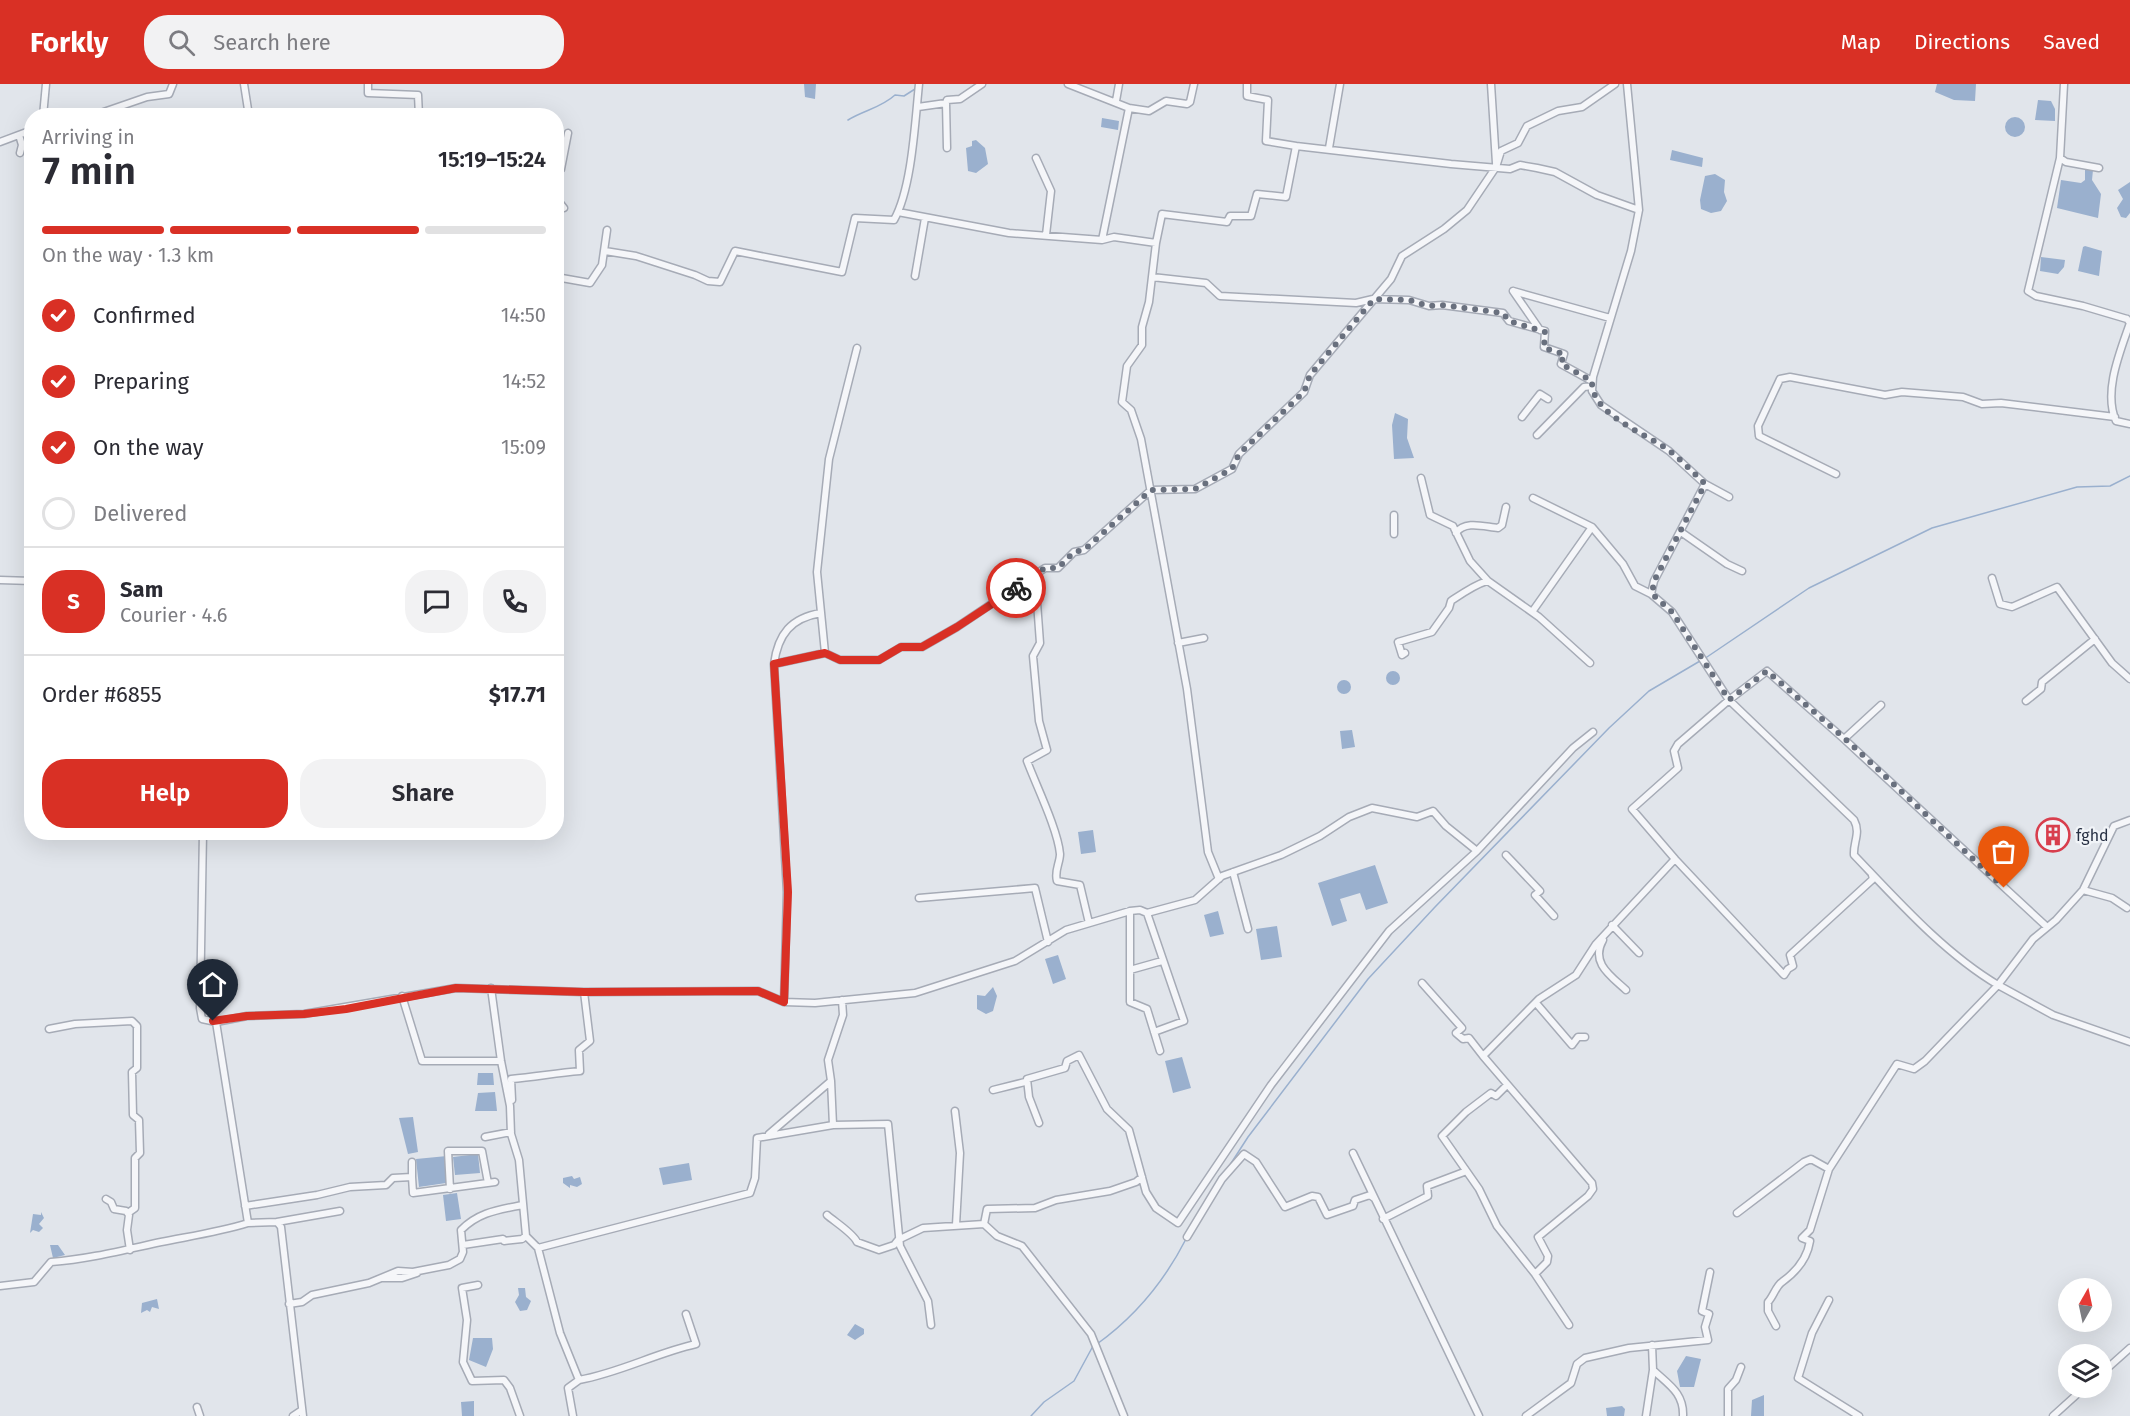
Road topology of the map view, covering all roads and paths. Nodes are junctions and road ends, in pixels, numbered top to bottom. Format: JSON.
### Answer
{"nodes":[{"id":1,"x":46,"y":84,"type":"edge"},
{"id":2,"x":172,"y":84,"type":"edge"},
{"id":3,"x":244,"y":84,"type":"edge"},
{"id":4,"x":368,"y":84,"type":"edge"},
{"id":5,"x":982,"y":84,"type":"edge"},
{"id":6,"x":1068,"y":84,"type":"edge"},
{"id":7,"x":1119,"y":84,"type":"edge"},
{"id":8,"x":1194,"y":84,"type":"edge"},
{"id":9,"x":1247,"y":84,"type":"edge"},
{"id":10,"x":1340,"y":84,"type":"edge"},
{"id":11,"x":1491,"y":84,"type":"edge"},
{"id":12,"x":1615,"y":84,"type":"edge"},
{"id":13,"x":1627,"y":84,"type":"edge"},
{"id":14,"x":2064,"y":84,"type":"edge"},
{"id":15,"x":919,"y":85,"type":"edge"},
{"id":16,"x":1116,"y":100,"type":"junction"},
{"id":17,"x":946,"y":103,"type":"junction"},
{"id":18,"x":918,"y":107,"type":"junction"},
{"id":19,"x":44,"y":108,"type":"edge"},
{"id":20,"x":115,"y":108,"type":"edge"},
{"id":21,"x":248,"y":108,"type":"edge"},
{"id":22,"x":419,"y":108,"type":"edge"},
{"id":23,"x":1130,"y":108,"type":"junction"},
{"id":24,"x":24,"y":133,"type":"edge"},
{"id":25,"x":568,"y":133,"type":"dead end"},
{"id":26,"x":19,"y":135,"type":"junction"},
{"id":27,"x":0,"y":142,"type":"edge"},
{"id":28,"x":1296,"y":146,"type":"junction"},
{"id":29,"x":947,"y":148,"type":"dead end"},
{"id":30,"x":1329,"y":148,"type":"junction"},
{"id":31,"x":20,"y":153,"type":"dead end"},
{"id":32,"x":564,"y":154,"type":"edge"},
{"id":33,"x":1036,"y":158,"type":"dead end"},
{"id":34,"x":2060,"y":158,"type":"junction"},
{"id":35,"x":1497,"y":167,"type":"junction"},
{"id":36,"x":2099,"y":168,"type":"dead end"},
{"id":37,"x":1639,"y":210,"type":"junction"},
{"id":38,"x":898,"y":212,"type":"junction"},
{"id":39,"x":925,"y":218,"type":"junction"},
{"id":40,"x":607,"y":230,"type":"dead end"},
{"id":41,"x":1046,"y":235,"type":"junction"},
{"id":42,"x":1102,"y":240,"type":"junction"},
{"id":43,"x":1156,"y":243,"type":"junction"},
{"id":44,"x":605,"y":251,"type":"junction"},
{"id":45,"x":915,"y":276,"type":"dead end"},
{"id":46,"x":1152,"y":277,"type":"junction"},
{"id":47,"x":564,"y":278,"type":"edge"},
{"id":48,"x":1374,"y":299,"type":"junction"},
{"id":49,"x":1610,"y":318,"type":"junction"},
{"id":50,"x":2129,"y":318,"type":"edge"},
{"id":51,"x":1540,"y":330,"type":"junction"},
{"id":52,"x":857,"y":348,"type":"dead end"},
{"id":53,"x":1592,"y":383,"type":"junction"},
{"id":54,"x":1548,"y":399,"type":"dead end"},
{"id":55,"x":1522,"y":417,"type":"dead end"},
{"id":56,"x":2115,"y":417,"type":"junction"},
{"id":57,"x":2130,"y":424,"type":"edge"},
{"id":58,"x":1537,"y":435,"type":"dead end"},
{"id":59,"x":1836,"y":474,"type":"dead end"},
{"id":60,"x":1421,"y":478,"type":"dead end"},
{"id":61,"x":1705,"y":484,"type":"junction"},
{"id":62,"x":1151,"y":490,"type":"junction"},
{"id":63,"x":1729,"y":497,"type":"dead end"},
{"id":64,"x":1533,"y":498,"type":"dead end"},
{"id":65,"x":1506,"y":507,"type":"dead end"},
{"id":66,"x":1394,"y":515,"type":"dead end"},
{"id":67,"x":1592,"y":527,"type":"junction"},
{"id":68,"x":1456,"y":532,"type":"junction"},
{"id":69,"x":1681,"y":532,"type":"junction"},
{"id":70,"x":1394,"y":534,"type":"dead end"},
{"id":71,"x":1742,"y":571,"type":"dead end"},
{"id":72,"x":1035,"y":575,"type":"junction"},
{"id":73,"x":1992,"y":578,"type":"dead end"},
{"id":74,"x":0,"y":580,"type":"edge"},
{"id":75,"x":24,"y":581,"type":"edge"},
{"id":76,"x":1487,"y":581,"type":"junction"},
{"id":77,"x":1652,"y":594,"type":"junction"},
{"id":78,"x":1532,"y":612,"type":"junction"},
{"id":79,"x":821,"y":613,"type":"junction"},
{"id":80,"x":1204,"y":638,"type":"dead end"},
{"id":81,"x":2095,"y":639,"type":"junction"},
{"id":82,"x":1178,"y":643,"type":"junction"},
{"id":83,"x":825,"y":653,"type":"junction"},
{"id":84,"x":1405,"y":653,"type":"dead end"},
{"id":85,"x":1590,"y":663,"type":"dead end"},
{"id":86,"x":774,"y":664,"type":"junction"},
{"id":87,"x":2130,"y":678,"type":"edge"},
{"id":88,"x":1729,"y":700,"type":"junction"},
{"id":89,"x":2026,"y":700,"type":"dead end"},
{"id":90,"x":1881,"y":705,"type":"dead end"},
{"id":91,"x":1593,"y":732,"type":"dead end"},
{"id":92,"x":1844,"y":739,"type":"junction"},
{"id":93,"x":2130,"y":820,"type":"edge"},
{"id":94,"x":202,"y":840,"type":"edge"},
{"id":95,"x":1477,"y":850,"type":"junction"},
{"id":96,"x":1506,"y":855,"type":"dead end"},
{"id":97,"x":1675,"y":859,"type":"junction"},
{"id":98,"x":1233,"y":872,"type":"junction"},
{"id":99,"x":1872,"y":874,"type":"junction"},
{"id":100,"x":1219,"y":879,"type":"junction"},
{"id":101,"x":2082,"y":890,"type":"junction"},
{"id":102,"x":919,"y":898,"type":"dead end"},
{"id":103,"x":2127,"y":908,"type":"dead end"},
{"id":104,"x":1130,"y":911,"type":"junction"},
{"id":105,"x":1147,"y":913,"type":"junction"},
{"id":106,"x":1554,"y":916,"type":"dead end"},
{"id":107,"x":1089,"y":924,"type":"junction"},
{"id":108,"x":1612,"y":925,"type":"junction"},
{"id":109,"x":2046,"y":926,"type":"junction"},
{"id":110,"x":1248,"y":929,"type":"dead end"},
{"id":111,"x":1603,"y":936,"type":"junction"},
{"id":112,"x":1048,"y":942,"type":"junction"},
{"id":113,"x":1639,"y":953,"type":"dead end"},
{"id":114,"x":1162,"y":961,"type":"junction"},
{"id":115,"x":1130,"y":970,"type":"junction"},
{"id":116,"x":1422,"y":983,"type":"dead end"},
{"id":117,"x":1998,"y":985,"type":"junction"},
{"id":118,"x":491,"y":988,"type":"junction"},
{"id":119,"x":1626,"y":990,"type":"dead end"},
{"id":120,"x":584,"y":992,"type":"junction"},
{"id":121,"x":402,"y":996,"type":"junction"},
{"id":122,"x":843,"y":1000,"type":"junction"},
{"id":123,"x":784,"y":1002,"type":"junction"},
{"id":124,"x":1536,"y":1003,"type":"junction"},
{"id":125,"x":216,"y":1022,"type":"junction"},
{"id":126,"x":49,"y":1029,"type":"dead end"},
{"id":127,"x":1154,"y":1032,"type":"junction"},
{"id":128,"x":1586,"y":1037,"type":"dead end"},
{"id":129,"x":2130,"y":1042,"type":"edge"},
{"id":130,"x":1160,"y":1051,"type":"dead end"},
{"id":131,"x":1483,"y":1056,"type":"junction"},
{"id":132,"x":501,"y":1062,"type":"junction"},
{"id":133,"x":831,"y":1081,"type":"junction"},
{"id":134,"x":1025,"y":1082,"type":"junction"},
{"id":135,"x":1508,"y":1085,"type":"junction"},
{"id":136,"x":993,"y":1090,"type":"dead end"},
{"id":137,"x":509,"y":1101,"type":"junction"},
{"id":138,"x":955,"y":1111,"type":"dead end"},
{"id":139,"x":1039,"y":1124,"type":"dead end"},
{"id":140,"x":833,"y":1125,"type":"junction"},
{"id":141,"x":511,"y":1132,"type":"junction"},
{"id":142,"x":769,"y":1134,"type":"junction"},
{"id":143,"x":485,"y":1137,"type":"dead end"},
{"id":144,"x":1353,"y":1153,"type":"dead end"},
{"id":145,"x":412,"y":1162,"type":"dead end"},
{"id":146,"x":1829,"y":1169,"type":"junction"},
{"id":147,"x":1464,"y":1172,"type":"junction"},
{"id":148,"x":412,"y":1177,"type":"junction"},
{"id":149,"x":1142,"y":1177,"type":"junction"},
{"id":150,"x":450,"y":1189,"type":"junction"},
{"id":151,"x":106,"y":1199,"type":"dead end"},
{"id":152,"x":1375,"y":1199,"type":"junction"},
{"id":153,"x":522,"y":1205,"type":"junction"},
{"id":154,"x":245,"y":1206,"type":"junction"},
{"id":155,"x":340,"y":1211,"type":"dead end"},
{"id":156,"x":128,"y":1213,"type":"junction"},
{"id":157,"x":1737,"y":1213,"type":"dead end"},
{"id":158,"x":827,"y":1215,"type":"dead end"},
{"id":159,"x":1383,"y":1219,"type":"junction"},
{"id":160,"x":277,"y":1222,"type":"junction"},
{"id":161,"x":248,"y":1223,"type":"junction"},
{"id":162,"x":984,"y":1224,"type":"junction"},
{"id":163,"x":957,"y":1225,"type":"junction"},
{"id":164,"x":526,"y":1236,"type":"junction"},
{"id":165,"x":1187,"y":1237,"type":"dead end"},
{"id":166,"x":898,"y":1240,"type":"junction"},
{"id":167,"x":463,"y":1245,"type":"junction"},
{"id":168,"x":538,"y":1248,"type":"junction"},
{"id":169,"x":130,"y":1250,"type":"junction"},
{"id":170,"x":1710,"y":1272,"type":"dead end"},
{"id":171,"x":1535,"y":1274,"type":"junction"},
{"id":172,"x":478,"y":1285,"type":"dead end"},
{"id":173,"x":0,"y":1286,"type":"edge"},
{"id":174,"x":1830,"y":1300,"type":"dead end"},
{"id":175,"x":289,"y":1304,"type":"junction"},
{"id":176,"x":686,"y":1314,"type":"dead end"},
{"id":177,"x":931,"y":1325,"type":"dead end"},
{"id":178,"x":1569,"y":1325,"type":"dead end"},
{"id":179,"x":1776,"y":1326,"type":"dead end"},
{"id":180,"x":1652,"y":1345,"type":"junction"},
{"id":181,"x":2130,"y":1348,"type":"edge"},
{"id":182,"x":2112,"y":1364,"type":"edge"},
{"id":183,"x":1741,"y":1367,"type":"dead end"},
{"id":184,"x":1653,"y":1370,"type":"junction"},
{"id":185,"x":579,"y":1380,"type":"junction"},
{"id":186,"x":2073,"y":1398,"type":"edge"},
{"id":187,"x":1473,"y":1405,"type":"dead end"},
{"id":188,"x":197,"y":1407,"type":"dead end"},
{"id":189,"x":303,"y":1413,"type":"edge"},
{"id":190,"x":1534,"y":1413,"type":"edge"},
{"id":191,"x":200,"y":1416,"type":"edge"},
{"id":192,"x":293,"y":1416,"type":"edge"},
{"id":193,"x":520,"y":1416,"type":"edge"},
{"id":194,"x":573,"y":1416,"type":"edge"},
{"id":195,"x":1124,"y":1416,"type":"edge"},
{"id":196,"x":1479,"y":1416,"type":"edge"},
{"id":197,"x":1526,"y":1416,"type":"edge"},
{"id":198,"x":1646,"y":1416,"type":"edge"},
{"id":199,"x":1683,"y":1416,"type":"edge"},
{"id":200,"x":1728,"y":1416,"type":"edge"},
{"id":201,"x":1859,"y":1416,"type":"edge"},
{"id":202,"x":2053,"y":1416,"type":"edge"}],
"edges":[{"from":1,"to":19,"type":"street"},
{"from":2,"to":20,"type":"street"},
{"from":3,"to":21,"type":"street"},
{"from":4,"to":22,"type":"street"},
{"from":5,"to":17,"type":"street"},
{"from":6,"to":16,"type":"street"},
{"from":7,"to":16,"type":"street"},
{"from":8,"to":23,"type":"street"},
{"from":9,"to":28,"type":"street"},
{"from":10,"to":30,"type":"street"},
{"from":11,"to":35,"type":"street"},
{"from":12,"to":35,"type":"street"},
{"from":13,"to":37,"type":"street"},
{"from":14,"to":34,"type":"street"},
{"from":15,"to":18,"type":"street"},
{"from":16,"to":23,"type":"street"},
{"from":17,"to":18,"type":"street"},
{"from":17,"to":29,"type":"street"},
{"from":18,"to":38,"type":"street"},
{"from":23,"to":42,"type":"street"},
{"from":24,"to":26,"type":"street"},
{"from":25,"to":32,"type":"street"},
{"from":26,"to":27,"type":"street"},
{"from":26,"to":31,"type":"street"},
{"from":28,"to":30,"type":"street"},
{"from":28,"to":43,"type":"street"},
{"from":30,"to":35,"type":"street"},
{"from":33,"to":41,"type":"street"},
{"from":34,"to":36,"type":"street"},
{"from":34,"to":50,"type":"street"},
{"from":35,"to":37,"type":"street"},
{"from":35,"to":48,"type":"street"},
{"from":37,"to":49,"type":"street"},
{"from":38,"to":39,"type":"street"},
{"from":38,"to":44,"type":"street"},
{"from":39,"to":41,"type":"street"},
{"from":39,"to":45,"type":"street"},
{"from":40,"to":44,"type":"street"},
{"from":41,"to":42,"type":"street"},
{"from":42,"to":43,"type":"street"},
{"from":43,"to":46,"type":"street"},
{"from":44,"to":47,"type":"street"},
{"from":46,"to":48,"type":"street"},
{"from":46,"to":62,"type":"street"},
{"from":48,"to":51,"type":"street"},
{"from":48,"to":62,"type":"street"},
{"from":49,"to":51,"type":"street"},
{"from":49,"to":53,"type":"street"},
{"from":50,"to":56,"type":"street"},
{"from":51,"to":53,"type":"street"},
{"from":52,"to":79,"type":"street"},
{"from":53,"to":58,"type":"street"},
{"from":53,"to":61,"type":"street"},
{"from":54,"to":55,"type":"street"},
{"from":56,"to":57,"type":"street"},
{"from":56,"to":59,"type":"street"},
{"from":60,"to":68,"type":"street"},
{"from":61,"to":63,"type":"street"},
{"from":61,"to":69,"type":"street"},
{"from":62,"to":72,"type":"street"},
{"from":62,"to":82,"type":"street"},
{"from":64,"to":67,"type":"street"},
{"from":65,"to":68,"type":"street"},
{"from":66,"to":70,"type":"street"},
{"from":67,"to":77,"type":"street"},
{"from":67,"to":78,"type":"street"},
{"from":68,"to":76,"type":"street"},
{"from":69,"to":71,"type":"street"},
{"from":69,"to":77,"type":"street"},
{"from":72,"to":83,"type":"street"},
{"from":72,"to":107,"type":"street"},
{"from":73,"to":81,"type":"street"},
{"from":74,"to":75,"type":"street"},
{"from":76,"to":78,"type":"street"},
{"from":76,"to":84,"type":"street"},
{"from":77,"to":88,"type":"street"},
{"from":78,"to":85,"type":"street"},
{"from":79,"to":83,"type":"street"},
{"from":79,"to":86,"type":"street"},
{"from":80,"to":82,"type":"street"},
{"from":81,"to":87,"type":"street"},
{"from":81,"to":89,"type":"street"},
{"from":82,"to":100,"type":"street"},
{"from":83,"to":86,"type":"street"},
{"from":86,"to":123,"type":"street"},
{"from":88,"to":92,"type":"street"},
{"from":88,"to":97,"type":"street"},
{"from":88,"to":99,"type":"street"},
{"from":90,"to":92,"type":"street"},
{"from":91,"to":95,"type":"street"},
{"from":92,"to":109,"type":"street"},
{"from":93,"to":101,"type":"street"},
{"from":94,"to":125,"type":"street"},
{"from":95,"to":98,"type":"street"},
{"from":95,"to":149,"type":"street"},
{"from":96,"to":106,"type":"street"},
{"from":97,"to":99,"type":"street"},
{"from":97,"to":108,"type":"street"},
{"from":98,"to":100,"type":"street"},
{"from":98,"to":110,"type":"street"},
{"from":99,"to":117,"type":"street"},
{"from":100,"to":105,"type":"street"},
{"from":101,"to":103,"type":"street"},
{"from":101,"to":109,"type":"street"},
{"from":102,"to":112,"type":"street"},
{"from":104,"to":105,"type":"street"},
{"from":104,"to":107,"type":"street"},
{"from":104,"to":115,"type":"street"},
{"from":105,"to":114,"type":"street"},
{"from":107,"to":112,"type":"street"},
{"from":108,"to":111,"type":"street"},
{"from":108,"to":113,"type":"street"},
{"from":109,"to":117,"type":"street"},
{"from":111,"to":119,"type":"street"},
{"from":111,"to":124,"type":"street"},
{"from":112,"to":122,"type":"street"},
{"from":114,"to":115,"type":"street"},
{"from":114,"to":127,"type":"street"},
{"from":115,"to":127,"type":"street"},
{"from":116,"to":131,"type":"street"},
{"from":117,"to":129,"type":"street"},
{"from":117,"to":146,"type":"street"},
{"from":118,"to":120,"type":"street"},
{"from":118,"to":121,"type":"street"},
{"from":118,"to":132,"type":"street"},
{"from":120,"to":123,"type":"street"},
{"from":120,"to":137,"type":"street"},
{"from":121,"to":125,"type":"street"},
{"from":121,"to":132,"type":"street"},
{"from":122,"to":123,"type":"street"},
{"from":122,"to":133,"type":"street"},
{"from":124,"to":128,"type":"street"},
{"from":124,"to":131,"type":"street"},
{"from":125,"to":154,"type":"street"},
{"from":126,"to":156,"type":"street"},
{"from":127,"to":130,"type":"street"},
{"from":131,"to":135,"type":"street"},
{"from":132,"to":137,"type":"street"},
{"from":133,"to":140,"type":"street"},
{"from":133,"to":142,"type":"street"},
{"from":134,"to":136,"type":"street"},
{"from":134,"to":139,"type":"street"},
{"from":134,"to":149,"type":"street"},
{"from":135,"to":147,"type":"street"},
{"from":135,"to":171,"type":"street"},
{"from":137,"to":141,"type":"street"},
{"from":138,"to":163,"type":"street"},
{"from":140,"to":142,"type":"street"},
{"from":140,"to":166,"type":"street"},
{"from":141,"to":143,"type":"street"},
{"from":141,"to":153,"type":"street"},
{"from":142,"to":168,"type":"street"},
{"from":144,"to":152,"type":"street"},
{"from":145,"to":148,"type":"street"},
{"from":146,"to":157,"type":"street"},
{"from":146,"to":179,"type":"street"},
{"from":147,"to":159,"type":"street"},
{"from":147,"to":171,"type":"street"},
{"from":148,"to":150,"type":"street"},
{"from":148,"to":154,"type":"street"},
{"from":149,"to":162,"type":"street"},
{"from":150,"to":150,"type":"street"},
{"from":151,"to":156,"type":"street"},
{"from":152,"to":159,"type":"street"},
{"from":152,"to":165,"type":"street"},
{"from":153,"to":164,"type":"street"},
{"from":153,"to":167,"type":"street"},
{"from":154,"to":161,"type":"street"},
{"from":155,"to":160,"type":"street"},
{"from":156,"to":169,"type":"street"},
{"from":158,"to":166,"type":"street"},
{"from":159,"to":196,"type":"street"},
{"from":160,"to":161,"type":"street"},
{"from":160,"to":175,"type":"street"},
{"from":161,"to":169,"type":"street"},
{"from":162,"to":163,"type":"street"},
{"from":162,"to":195,"type":"street"},
{"from":163,"to":166,"type":"street"},
{"from":164,"to":167,"type":"street"},
{"from":164,"to":168,"type":"street"},
{"from":166,"to":177,"type":"street"},
{"from":167,"to":175,"type":"street"},
{"from":168,"to":185,"type":"street"},
{"from":169,"to":173,"type":"street"},
{"from":170,"to":180,"type":"street"},
{"from":171,"to":178,"type":"street"},
{"from":172,"to":193,"type":"street"},
{"from":174,"to":201,"type":"street"},
{"from":175,"to":189,"type":"street"},
{"from":176,"to":185,"type":"street"},
{"from":180,"to":184,"type":"street"},
{"from":180,"to":190,"type":"street"},
{"from":181,"to":182,"type":"street"},
{"from":183,"to":200,"type":"street"},
{"from":184,"to":198,"type":"street"},
{"from":184,"to":199,"type":"street"},
{"from":185,"to":194,"type":"street"},
{"from":186,"to":202,"type":"street"},
{"from":187,"to":196,"type":"street"},
{"from":188,"to":191,"type":"street"},
{"from":189,"to":192,"type":"street"},
{"from":190,"to":197,"type":"street"}]}
